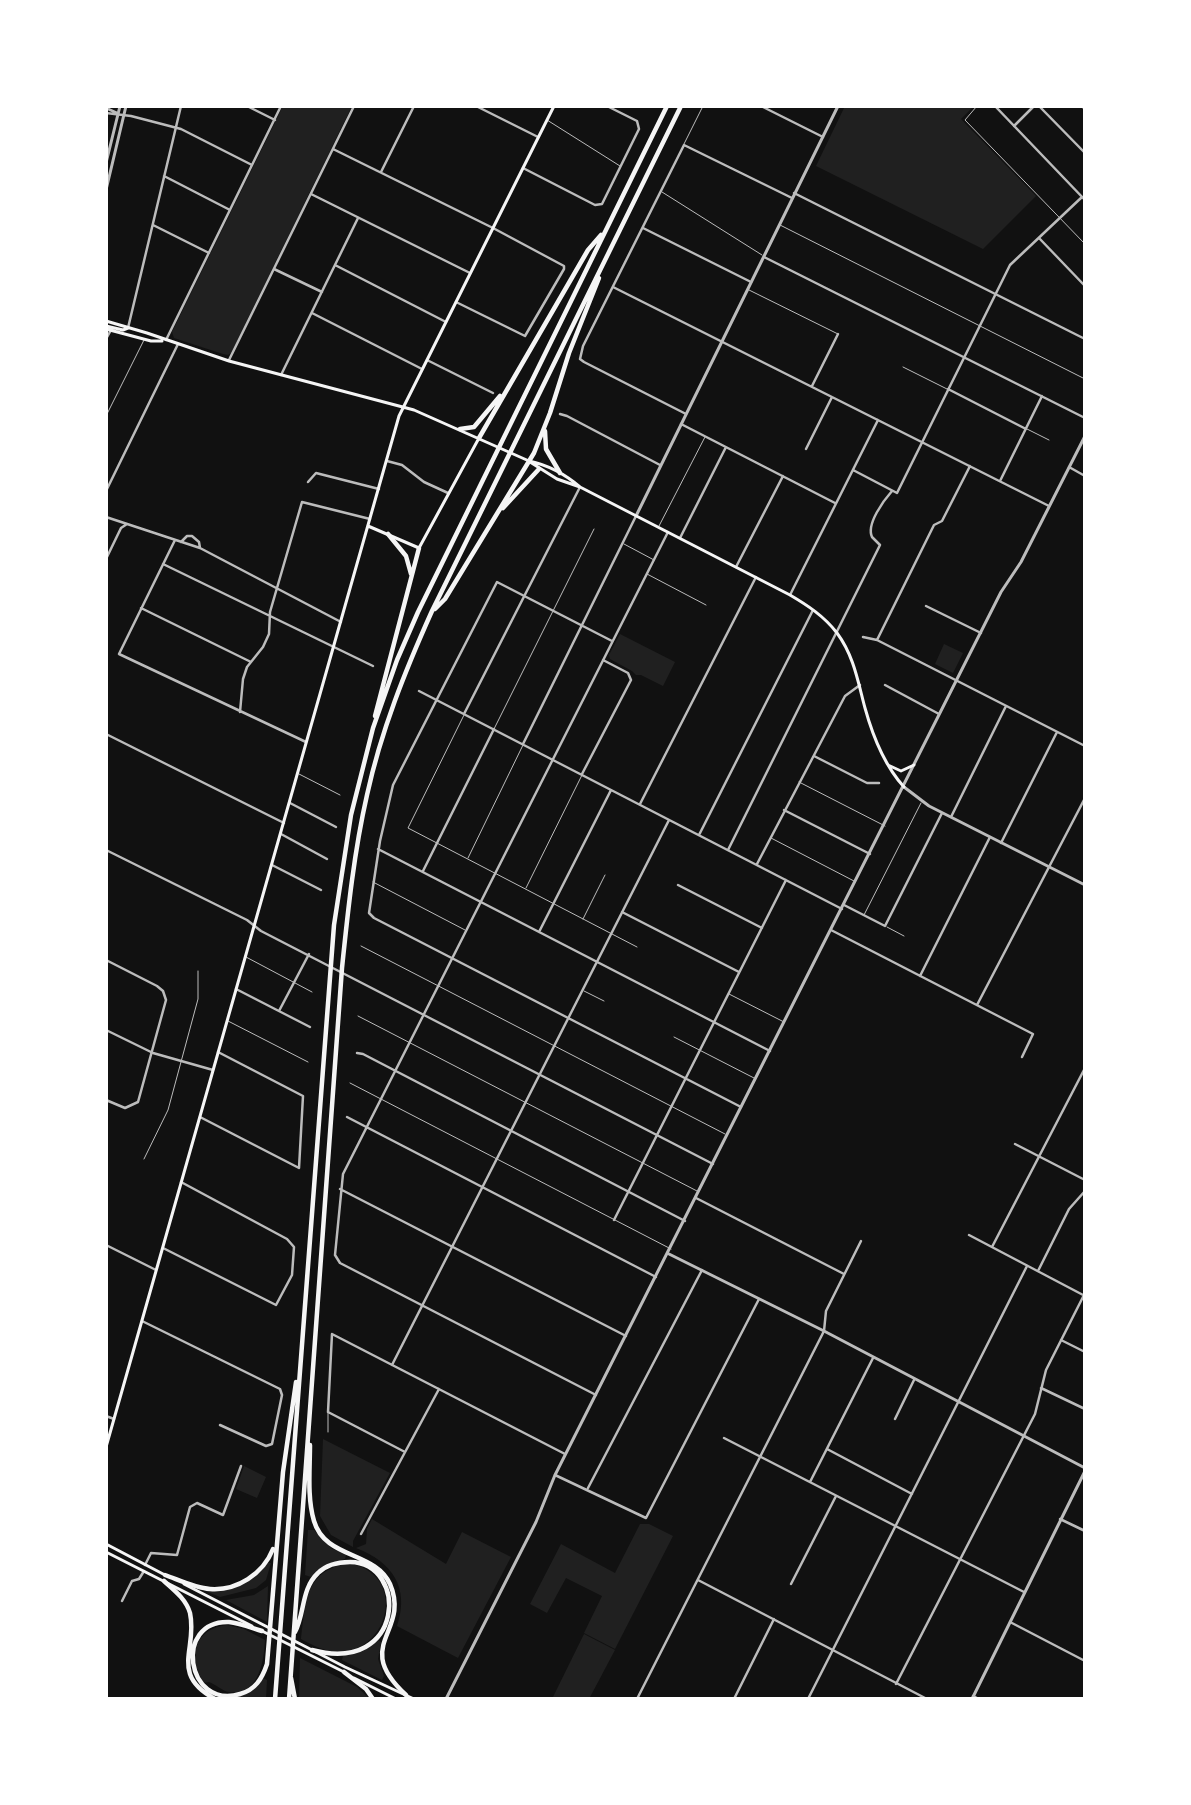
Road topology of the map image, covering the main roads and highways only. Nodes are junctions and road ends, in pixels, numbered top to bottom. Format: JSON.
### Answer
{"nodes":[{"id":1,"x":554,"y":106,"type":"edge"},
{"id":2,"x":667,"y":106,"type":"edge"},
{"id":3,"x":681,"y":106,"type":"edge"},
{"id":4,"x":606,"y":230,"type":"junction"},
{"id":5,"x":610,"y":251,"type":"junction"},
{"id":6,"x":106,"y":322,"type":"edge"},
{"id":7,"x":106,"y":327,"type":"edge"},
{"id":8,"x":128,"y":328,"type":"junction"},
{"id":9,"x":165,"y":341,"type":"junction"},
{"id":10,"x":504,"y":392,"type":"junction"},
{"id":11,"x":403,"y":407,"type":"junction"},
{"id":12,"x":546,"y":424,"type":"junction"},
{"id":13,"x":460,"y":429,"type":"junction"},
{"id":14,"x":479,"y":438,"type":"junction"},
{"id":15,"x":527,"y":460,"type":"junction"},
{"id":16,"x":539,"y":469,"type":"junction"},
{"id":17,"x":560,"y":473,"type":"junction"},
{"id":18,"x":580,"y":487,"type":"junction"},
{"id":19,"x":496,"y":516,"type":"junction"},
{"id":20,"x":368,"y":526,"type":"junction"},
{"id":21,"x":388,"y":534,"type":"junction"},
{"id":22,"x":419,"y":548,"type":"junction"},
{"id":23,"x":412,"y":577,"type":"junction"},
{"id":24,"x":432,"y":611,"type":"junction"},
{"id":25,"x":373,"y":728,"type":"junction"},
{"id":26,"x":888,"y":765,"type":"junction"},
{"id":27,"x":914,"y":765,"type":"road end"},
{"id":28,"x":904,"y":787,"type":"road end"},
{"id":29,"x":301,"y":1356,"type":"junction"},
{"id":30,"x":310,"y":1417,"type":"junction"},
{"id":31,"x":106,"y":1447,"type":"edge"},
{"id":32,"x":276,"y":1543,"type":"junction"},
{"id":33,"x":106,"y":1544,"type":"edge"},
{"id":34,"x":106,"y":1552,"type":"edge"},
{"id":35,"x":165,"y":1575,"type":"junction"},
{"id":36,"x":164,"y":1581,"type":"junction"},
{"id":37,"x":263,"y":1628,"type":"junction"},
{"id":38,"x":294,"y":1636,"type":"junction"},
{"id":39,"x":311,"y":1653,"type":"junction"},
{"id":40,"x":344,"y":1672,"type":"junction"},
{"id":41,"x":290,"y":1675,"type":"junction"},
{"id":42,"x":406,"y":1695,"type":"junction"},
{"id":43,"x":215,"y":1699,"type":"edge"},
{"id":44,"x":275,"y":1699,"type":"edge"},
{"id":45,"x":289,"y":1699,"type":"edge"},
{"id":46,"x":295,"y":1699,"type":"edge"},
{"id":47,"x":373,"y":1699,"type":"edge"},
{"id":48,"x":396,"y":1699,"type":"edge"},
{"id":49,"x":414,"y":1699,"type":"edge"}],
"edges":[{"from":1,"to":11,"type":"main road"},
{"from":2,"to":4,"type":"highway"},
{"from":3,"to":5,"type":"highway"},
{"from":4,"to":10,"type":"highway"},
{"from":4,"to":25,"type":"highway"},
{"from":5,"to":12,"type":"highway"},
{"from":5,"to":24,"type":"highway"},
{"from":6,"to":8,"type":"main road"},
{"from":7,"to":8,"type":"main road"},
{"from":7,"to":9,"type":"main road"},
{"from":8,"to":9,"type":"main road"},
{"from":9,"to":11,"type":"main road"},
{"from":10,"to":13,"type":"highway"},
{"from":10,"to":14,"type":"highway"},
{"from":11,"to":13,"type":"main road"},
{"from":11,"to":20,"type":"main road"},
{"from":12,"to":15,"type":"highway"},
{"from":12,"to":17,"type":"highway"},
{"from":13,"to":14,"type":"main road"},
{"from":14,"to":15,"type":"main road"},
{"from":14,"to":22,"type":"main road"},
{"from":15,"to":16,"type":"main road"},
{"from":15,"to":17,"type":"main road"},
{"from":15,"to":19,"type":"highway"},
{"from":16,"to":18,"type":"main road"},
{"from":16,"to":19,"type":"highway"},
{"from":17,"to":18,"type":"main road"},
{"from":18,"to":26,"type":"main road"},
{"from":19,"to":24,"type":"highway"},
{"from":20,"to":21,"type":"main road"},
{"from":20,"to":31,"type":"main road"},
{"from":21,"to":22,"type":"main road"},
{"from":21,"to":23,"type":"highway"},
{"from":22,"to":23,"type":"highway"},
{"from":23,"to":25,"type":"highway"},
{"from":24,"to":30,"type":"highway"},
{"from":25,"to":29,"type":"highway"},
{"from":26,"to":27,"type":"main road"},
{"from":26,"to":28,"type":"main road"},
{"from":29,"to":32,"type":"highway"},
{"from":29,"to":44,"type":"highway"},
{"from":30,"to":38,"type":"highway"},
{"from":30,"to":42,"type":"highway"},
{"from":32,"to":35,"type":"highway"},
{"from":32,"to":37,"type":"highway"},
{"from":33,"to":35,"type":"main road"},
{"from":34,"to":36,"type":"main road"},
{"from":35,"to":37,"type":"main road"},
{"from":36,"to":37,"type":"main road"},
{"from":36,"to":43,"type":"highway"},
{"from":37,"to":39,"type":"main road"},
{"from":38,"to":39,"type":"highway"},
{"from":38,"to":41,"type":"highway"},
{"from":39,"to":40,"type":"main road"},
{"from":39,"to":42,"type":"main road"},
{"from":40,"to":47,"type":"highway"},
{"from":40,"to":48,"type":"main road"},
{"from":41,"to":45,"type":"highway"},
{"from":41,"to":46,"type":"highway"},
{"from":42,"to":49,"type":"main road"}]}
